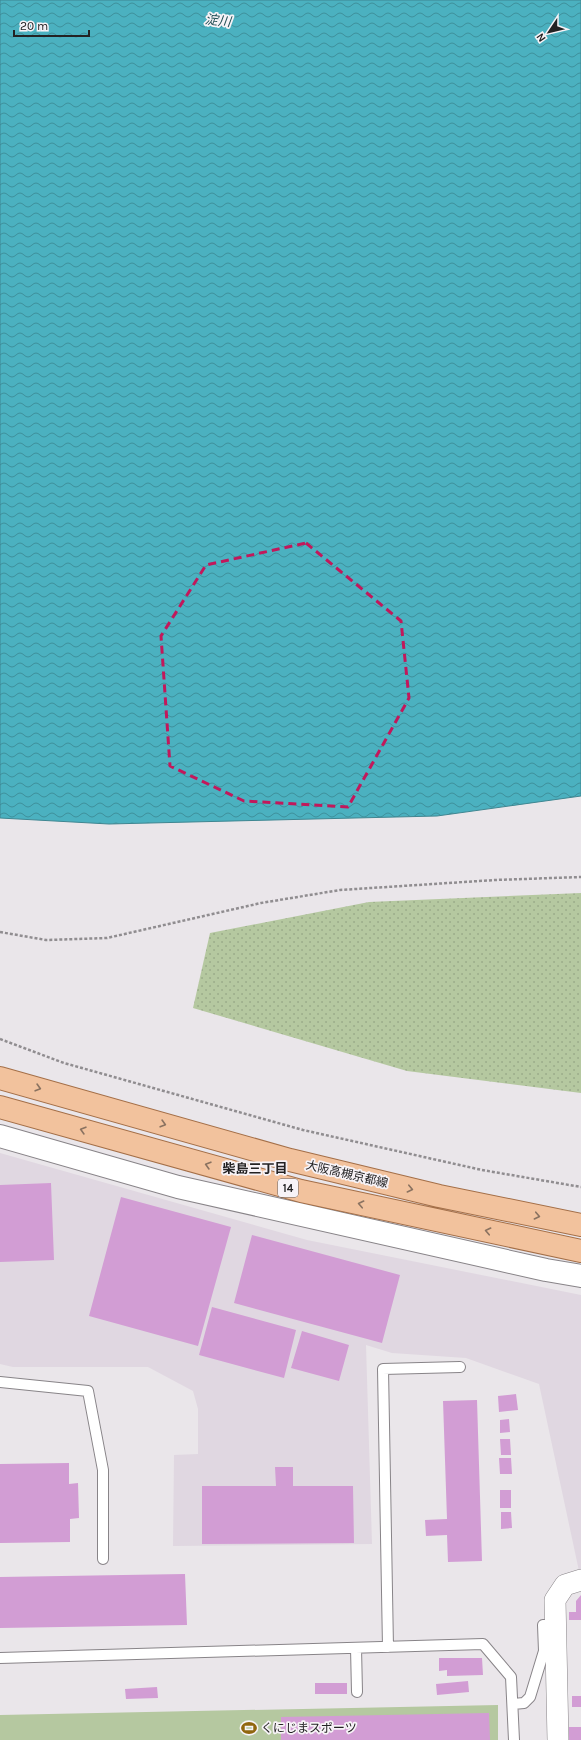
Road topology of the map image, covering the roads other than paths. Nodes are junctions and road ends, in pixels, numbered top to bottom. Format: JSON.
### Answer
{"nodes":[{"id":1,"x":0,"y":1078,"type":"edge"},
{"id":2,"x":0,"y":1107,"type":"edge"},
{"id":3,"x":0,"y":1136,"type":"edge"},
{"id":4,"x":581,"y":1225,"type":"edge"},
{"id":5,"x":581,"y":1251,"type":"edge"},
{"id":6,"x":581,"y":1276,"type":"edge"},
{"id":7,"x":460,"y":1366,"type":"dead end"},
{"id":8,"x":0,"y":1382,"type":"edge"},
{"id":9,"x":103,"y":1559,"type":"dead end"},
{"id":10,"x":581,"y":1580,"type":"edge"},
{"id":11,"x":556,"y":1624,"type":"junction"},
{"id":12,"x":388,"y":1647,"type":"junction"},
{"id":13,"x":356,"y":1648,"type":"junction"},
{"id":14,"x":0,"y":1658,"type":"edge"},
{"id":15,"x":357,"y":1692,"type":"dead end"},
{"id":16,"x":513,"y":1704,"type":"junction"},
{"id":17,"x":514,"y":1740,"type":"edge"},
{"id":18,"x":558,"y":1740,"type":"edge"}],
"edges":[{"from":1,"to":4,"type":"main road","name":"大阪高槻京都線","number":"14","one_way":true},
{"from":5,"to":2,"type":"main road","number":"14","one_way":true},
{"from":3,"to":6,"type":"street"},
{"from":7,"to":12,"type":"lane"},
{"from":8,"to":9,"type":"lane"},
{"from":10,"to":11,"type":"street"},
{"from":11,"to":16,"type":"lane"},
{"from":11,"to":18,"type":"street"},
{"from":12,"to":13,"type":"lane"},
{"from":12,"to":16,"type":"lane"},
{"from":13,"to":14,"type":"lane"},
{"from":13,"to":15,"type":"lane"},
{"from":16,"to":17,"type":"lane"}]}
